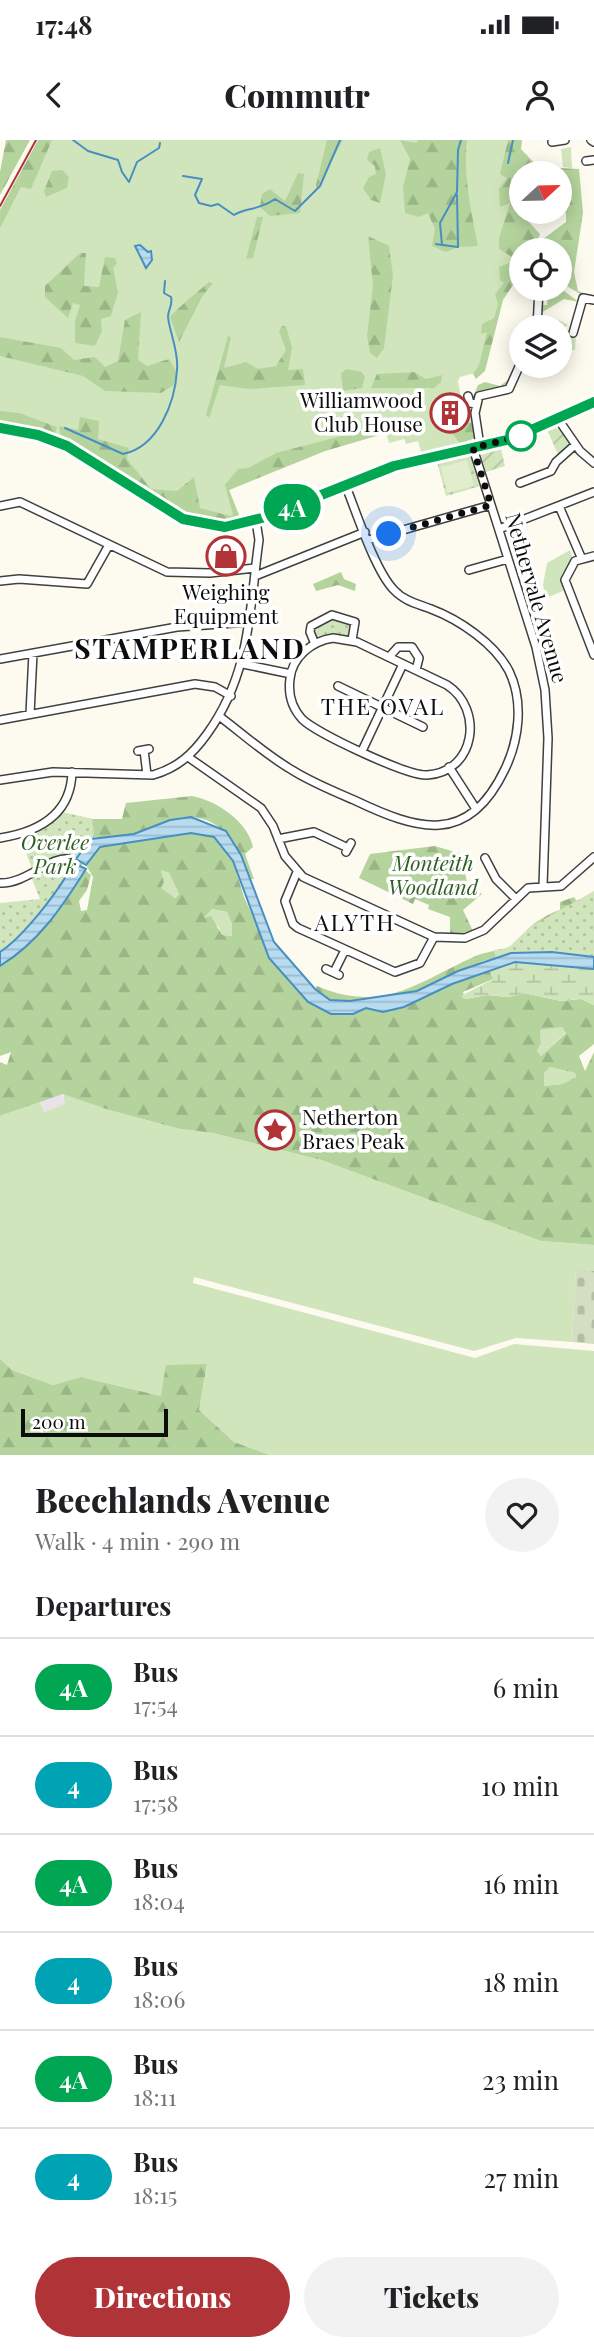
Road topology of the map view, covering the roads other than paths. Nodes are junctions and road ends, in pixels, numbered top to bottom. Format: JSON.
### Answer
{"nodes":[{"id":1,"x":565,"y":140,"type":"edge"},
{"id":2,"x":552,"y":142,"type":"dead end"},
{"id":3,"x":594,"y":300,"type":"edge"},
{"id":4,"x":572,"y":323,"type":"edge"},
{"id":5,"x":575,"y":324,"type":"junction"},
{"id":6,"x":573,"y":333,"type":"dead end"},
{"id":7,"x":514,"y":378,"type":"edge"},
{"id":8,"x":468,"y":396,"type":"dead end"},
{"id":9,"x":594,"y":402,"type":"edge"},
{"id":10,"x":476,"y":404,"type":"junction"},
{"id":11,"x":558,"y":419,"type":"junction"},
{"id":12,"x":0,"y":428,"type":"edge"},
{"id":13,"x":575,"y":445,"type":"junction"},
{"id":14,"x":477,"y":447,"type":"junction"},
{"id":15,"x":594,"y":463,"type":"edge"},
{"id":16,"x":520,"y":483,"type":"dead end"},
{"id":17,"x":345,"y":484,"type":"junction"},
{"id":18,"x":594,"y":492,"type":"edge"},
{"id":19,"x":491,"y":505,"type":"junction"},
{"id":20,"x":0,"y":506,"type":"edge"},
{"id":21,"x":559,"y":506,"type":"junction"},
{"id":22,"x":256,"y":521,"type":"junction"},
{"id":23,"x":499,"y":529,"type":"junction"},
{"id":24,"x":367,"y":536,"type":"junction"},
{"id":25,"x":110,"y":545,"type":"junction"},
{"id":26,"x":594,"y":556,"type":"edge"},
{"id":27,"x":581,"y":557,"type":"junction"},
{"id":28,"x":508,"y":559,"type":"junction"},
{"id":29,"x":469,"y":571,"type":"dead end"},
{"id":30,"x":255,"y":572,"type":"junction"},
{"id":31,"x":0,"y":581,"type":"edge"},
{"id":32,"x":249,"y":622,"type":"junction"},
{"id":33,"x":352,"y":640,"type":"junction"},
{"id":34,"x":315,"y":644,"type":"junction"},
{"id":35,"x":33,"y":653,"type":"junction"},
{"id":36,"x":594,"y":655,"type":"edge"},
{"id":37,"x":389,"y":657,"type":"junction"},
{"id":38,"x":0,"y":659,"type":"edge"},
{"id":39,"x":243,"y":664,"type":"junction"},
{"id":40,"x":403,"y":664,"type":"junction"},
{"id":41,"x":416,"y":670,"type":"junction"},
{"id":42,"x":291,"y":674,"type":"junction"},
{"id":43,"x":338,"y":686,"type":"dead end"},
{"id":44,"x":231,"y":696,"type":"junction"},
{"id":45,"x":383,"y":707,"type":"junction"},
{"id":46,"x":30,"y":714,"type":"junction"},
{"id":47,"x":219,"y":716,"type":"junction"},
{"id":48,"x":0,"y":720,"type":"edge"},
{"id":49,"x":423,"y":726,"type":"dead end"},
{"id":50,"x":144,"y":750,"type":"dead end"},
{"id":51,"x":362,"y":751,"type":"junction"},
{"id":52,"x":188,"y":757,"type":"junction"},
{"id":53,"x":449,"y":767,"type":"junction"},
{"id":54,"x":72,"y":772,"type":"junction"},
{"id":55,"x":147,"y":775,"type":"junction"},
{"id":56,"x":0,"y":780,"type":"edge"},
{"id":57,"x":476,"y":809,"type":"junction"},
{"id":58,"x":0,"y":838,"type":"edge"},
{"id":59,"x":278,"y":839,"type":"junction"},
{"id":60,"x":348,"y":848,"type":"dead end"},
{"id":61,"x":485,"y":858,"type":"dead end"},
{"id":62,"x":594,"y":858,"type":"edge"},
{"id":63,"x":71,"y":859,"type":"dead end"},
{"id":64,"x":297,"y":872,"type":"junction"},
{"id":65,"x":0,"y":883,"type":"edge"},
{"id":66,"x":543,"y":886,"type":"junction"},
{"id":67,"x":516,"y":899,"type":"junction"},
{"id":68,"x":434,"y":937,"type":"junction"},
{"id":69,"x":345,"y":950,"type":"junction"},
{"id":70,"x":333,"y":972,"type":"dead end"}],
"edges":[{"from":1,"to":2,"type":"street"},
{"from":3,"to":5,"type":"street"},
{"from":4,"to":5,"type":"street"},
{"from":5,"to":6,"type":"street"},
{"from":7,"to":10,"type":"street"},
{"from":8,"to":10,"type":"street"},
{"from":9,"to":11,"type":"main road"},
{"from":10,"to":14,"type":"street","name":"Nethervale Avenue"},
{"from":11,"to":13,"type":"street"},
{"from":11,"to":14,"type":"main road"},
{"from":12,"to":22,"type":"main road"},
{"from":13,"to":15,"type":"street"},
{"from":13,"to":16,"type":"street"},
{"from":14,"to":17,"type":"main road"},
{"from":14,"to":19,"type":"street","name":"Nethervale Avenue"},
{"from":17,"to":22,"type":"main road"},
{"from":17,"to":24,"type":"street"},
{"from":18,"to":21,"type":"street"},
{"from":19,"to":23,"type":"street","name":"Nethervale Avenue"},
{"from":19,"to":24,"type":"street"},
{"from":20,"to":25,"type":"street"},
{"from":21,"to":23,"type":"street"},
{"from":21,"to":27,"type":"street"},
{"from":22,"to":30,"type":"street"},
{"from":23,"to":28,"type":"street","name":"Nethervale Avenue"},
{"from":24,"to":30,"type":"street"},
{"from":24,"to":57,"type":"street"},
{"from":25,"to":30,"type":"street"},
{"from":25,"to":31,"type":"street"},
{"from":26,"to":27,"type":"street"},
{"from":27,"to":36,"type":"street"},
{"from":28,"to":29,"type":"street"},
{"from":28,"to":66,"type":"street","name":"Nethervale Avenue"},
{"from":30,"to":32,"type":"street"},
{"from":32,"to":35,"type":"street"},
{"from":32,"to":39,"type":"street"},
{"from":33,"to":34,"type":"street"},
{"from":33,"to":34,"type":"street"},
{"from":33,"to":37,"type":"street"},
{"from":34,"to":42,"type":"street"},
{"from":35,"to":38,"type":"street"},
{"from":35,"to":46,"type":"street"},
{"from":37,"to":40,"type":"street"},
{"from":37,"to":41,"type":"street"},
{"from":39,"to":42,"type":"street"},
{"from":39,"to":44,"type":"street"},
{"from":40,"to":41,"type":"street"},
{"from":40,"to":45,"type":"street"},
{"from":41,"to":53,"type":"street"},
{"from":42,"to":51,"type":"street"},
{"from":43,"to":45,"type":"street"},
{"from":44,"to":46,"type":"street"},
{"from":44,"to":47,"type":"street"},
{"from":45,"to":49,"type":"street"},
{"from":45,"to":51,"type":"street"},
{"from":46,"to":48,"type":"street"},
{"from":47,"to":52,"type":"street"},
{"from":47,"to":57,"type":"street"},
{"from":50,"to":55,"type":"street"},
{"from":51,"to":53,"type":"street"},
{"from":52,"to":55,"type":"street"},
{"from":52,"to":59,"type":"street"},
{"from":53,"to":57,"type":"street"},
{"from":54,"to":55,"type":"street"},
{"from":54,"to":56,"type":"street"},
{"from":54,"to":58,"type":"street"},
{"from":59,"to":60,"type":"street"},
{"from":59,"to":64,"type":"street"},
{"from":61,"to":67,"type":"street"},
{"from":62,"to":66,"type":"street"},
{"from":63,"to":65,"type":"street"},
{"from":64,"to":68,"type":"street"},
{"from":64,"to":69,"type":"street"},
{"from":66,"to":67,"type":"street"},
{"from":67,"to":68,"type":"street"},
{"from":68,"to":69,"type":"street"},
{"from":69,"to":70,"type":"street"}]}
